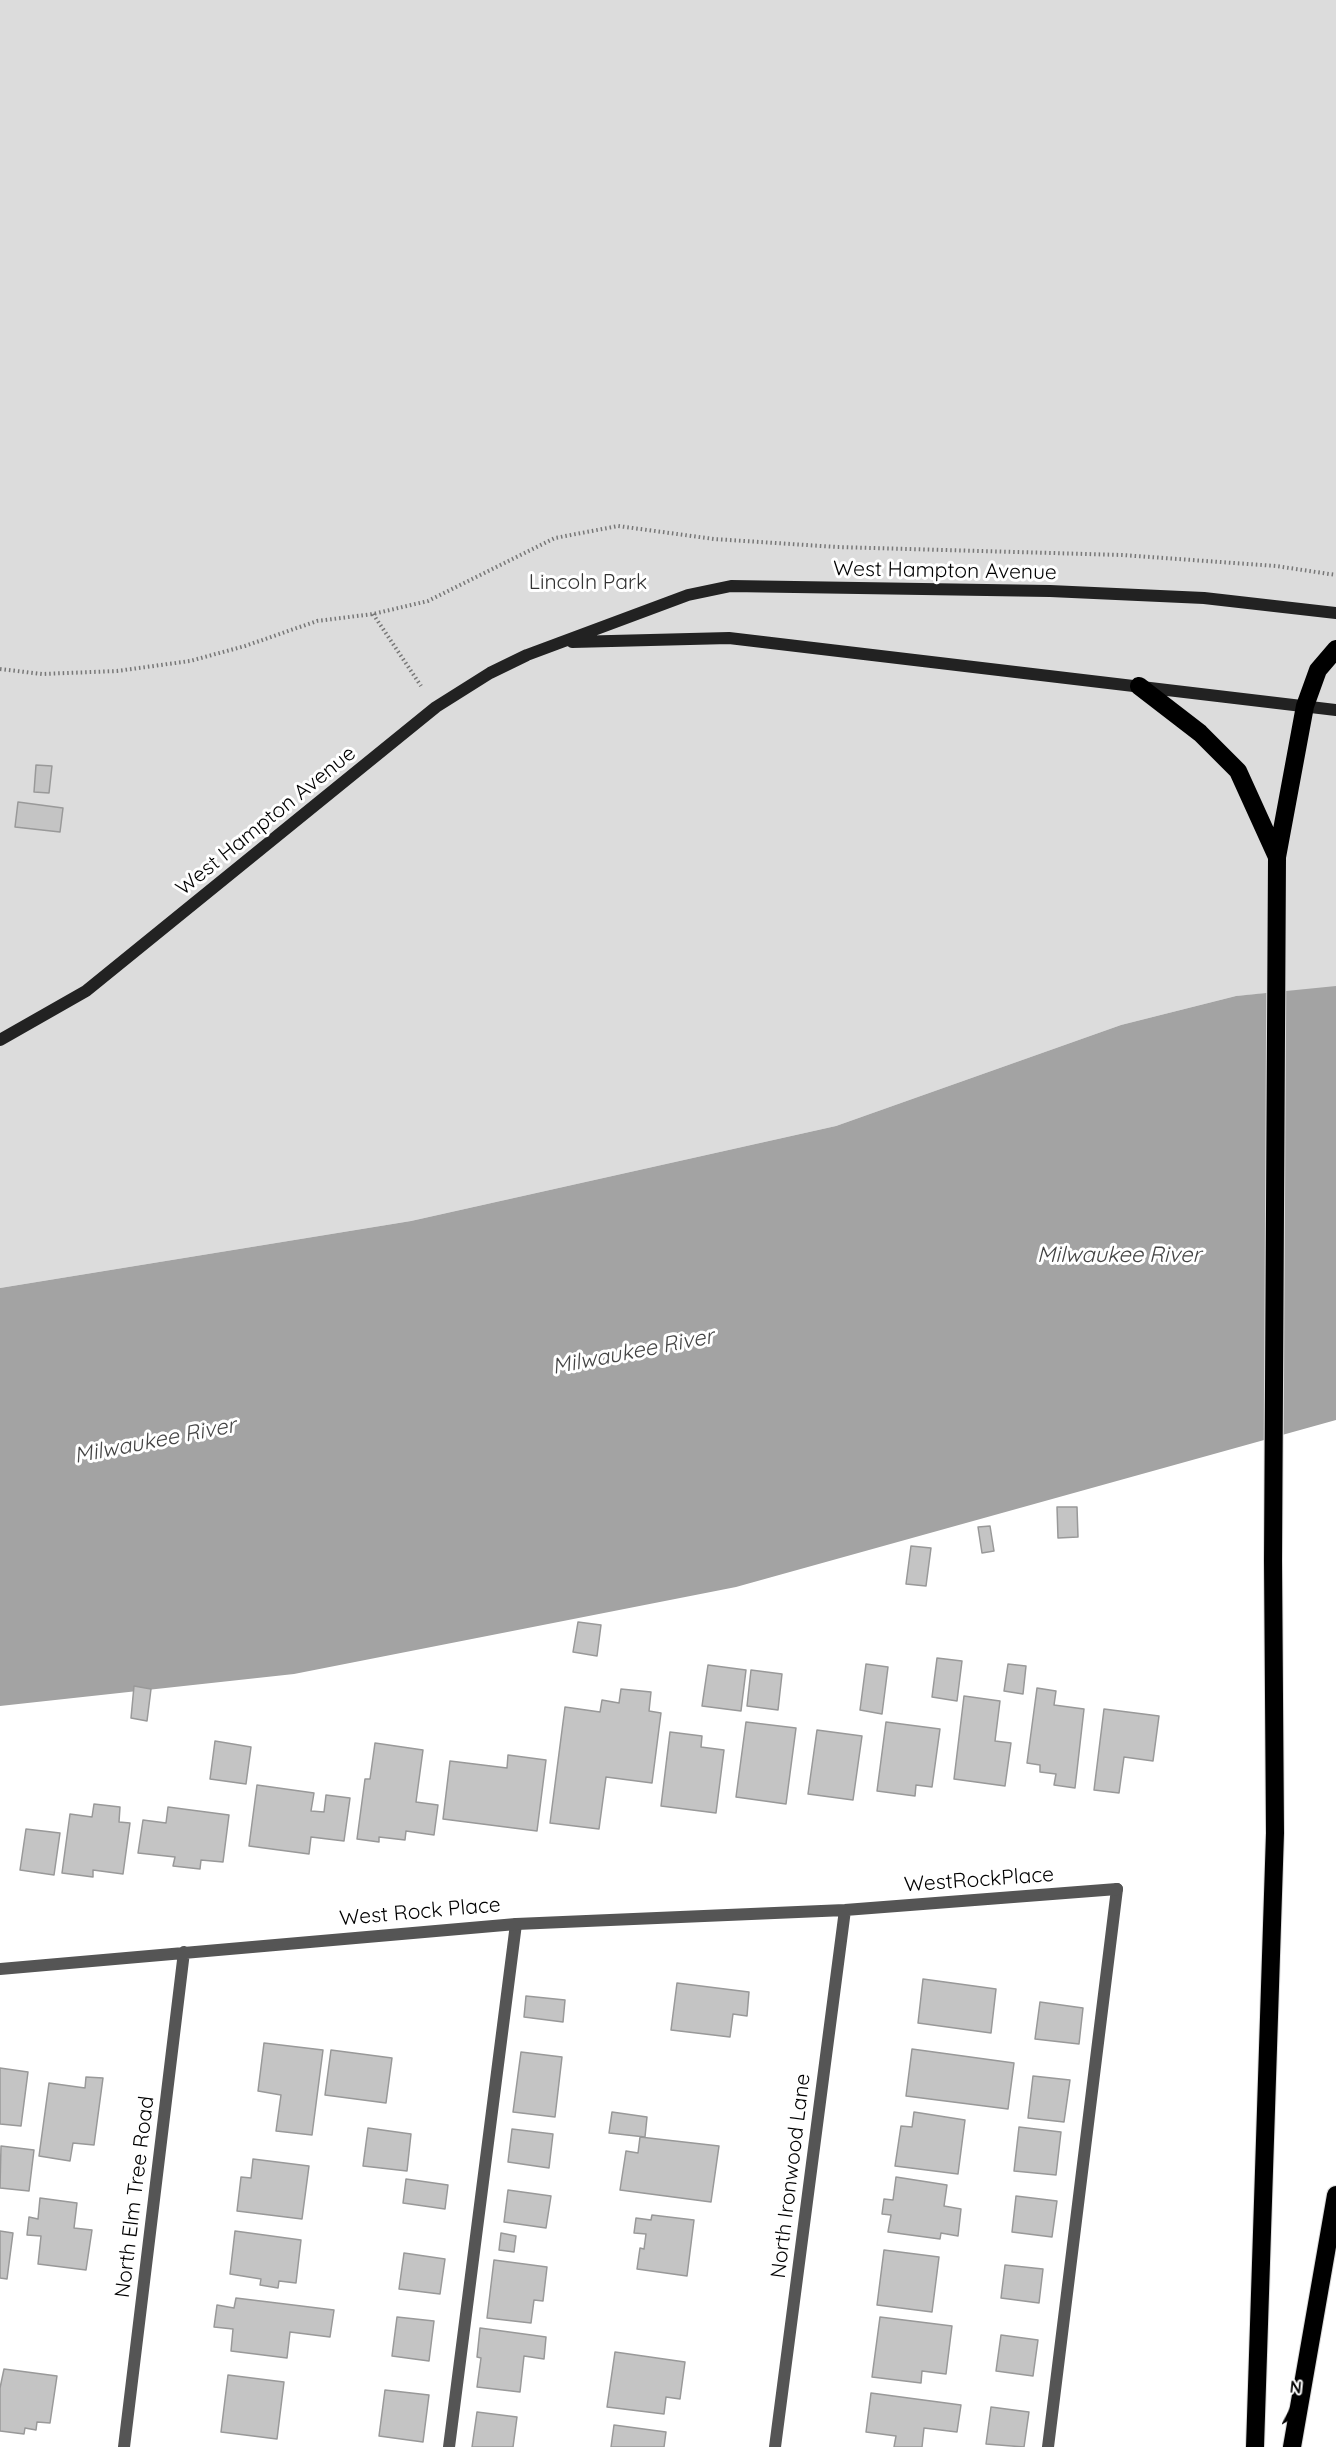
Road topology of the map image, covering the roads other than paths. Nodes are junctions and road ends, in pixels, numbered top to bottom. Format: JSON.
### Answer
{"nodes":[{"id":1,"x":1336,"y":613,"type":"edge"},
{"id":2,"x":562,"y":643,"type":"junction"},
{"id":3,"x":1336,"y":649,"type":"edge"},
{"id":4,"x":1138,"y":686,"type":"junction"},
{"id":5,"x":1305,"y":706,"type":"junction"},
{"id":6,"x":1336,"y":710,"type":"edge"},
{"id":7,"x":1277,"y":857,"type":"junction"},
{"id":8,"x":0,"y":1040,"type":"edge"},
{"id":9,"x":845,"y":1910,"type":"junction"},
{"id":10,"x":516,"y":1924,"type":"junction"},
{"id":11,"x":184,"y":1952,"type":"junction"},
{"id":12,"x":0,"y":1969,"type":"edge"},
{"id":13,"x":1336,"y":2195,"type":"edge"},
{"id":14,"x":124,"y":2447,"type":"edge"},
{"id":15,"x":449,"y":2447,"type":"edge"},
{"id":16,"x":775,"y":2447,"type":"edge"},
{"id":17,"x":1048,"y":2447,"type":"edge"},
{"id":18,"x":1255,"y":2447,"type":"edge"},
{"id":19,"x":1292,"y":2447,"type":"edge"}],
"edges":[{"from":1,"to":2,"type":"main road","name":"West Hampton Avenue"},
{"from":2,"to":4,"type":"main road","name":"West Hampton Avenue"},
{"from":2,"to":8,"type":"main road","name":"West Hampton Avenue"},
{"from":3,"to":5,"type":"highway"},
{"from":4,"to":5,"type":"main road","name":"West Hampton Avenue"},
{"from":4,"to":7,"type":"highway"},
{"from":5,"to":6,"type":"main road","name":"West Hampton Avenue"},
{"from":5,"to":7,"type":"highway"},
{"from":7,"to":18,"type":"highway"},
{"from":9,"to":10,"type":"street","name":"West Rock Place"},
{"from":9,"to":16,"type":"street","name":"North Ironwood Lane"},
{"from":9,"to":17,"type":"street","name":"WestRockPlace"},
{"from":10,"to":11,"type":"street","name":"West Rock Place"},
{"from":10,"to":15,"type":"street"},
{"from":11,"to":12,"type":"street","name":"West Rock Place"},
{"from":11,"to":14,"type":"street","name":"North Elm Tree Road"},
{"from":13,"to":19,"type":"highway"}]}
